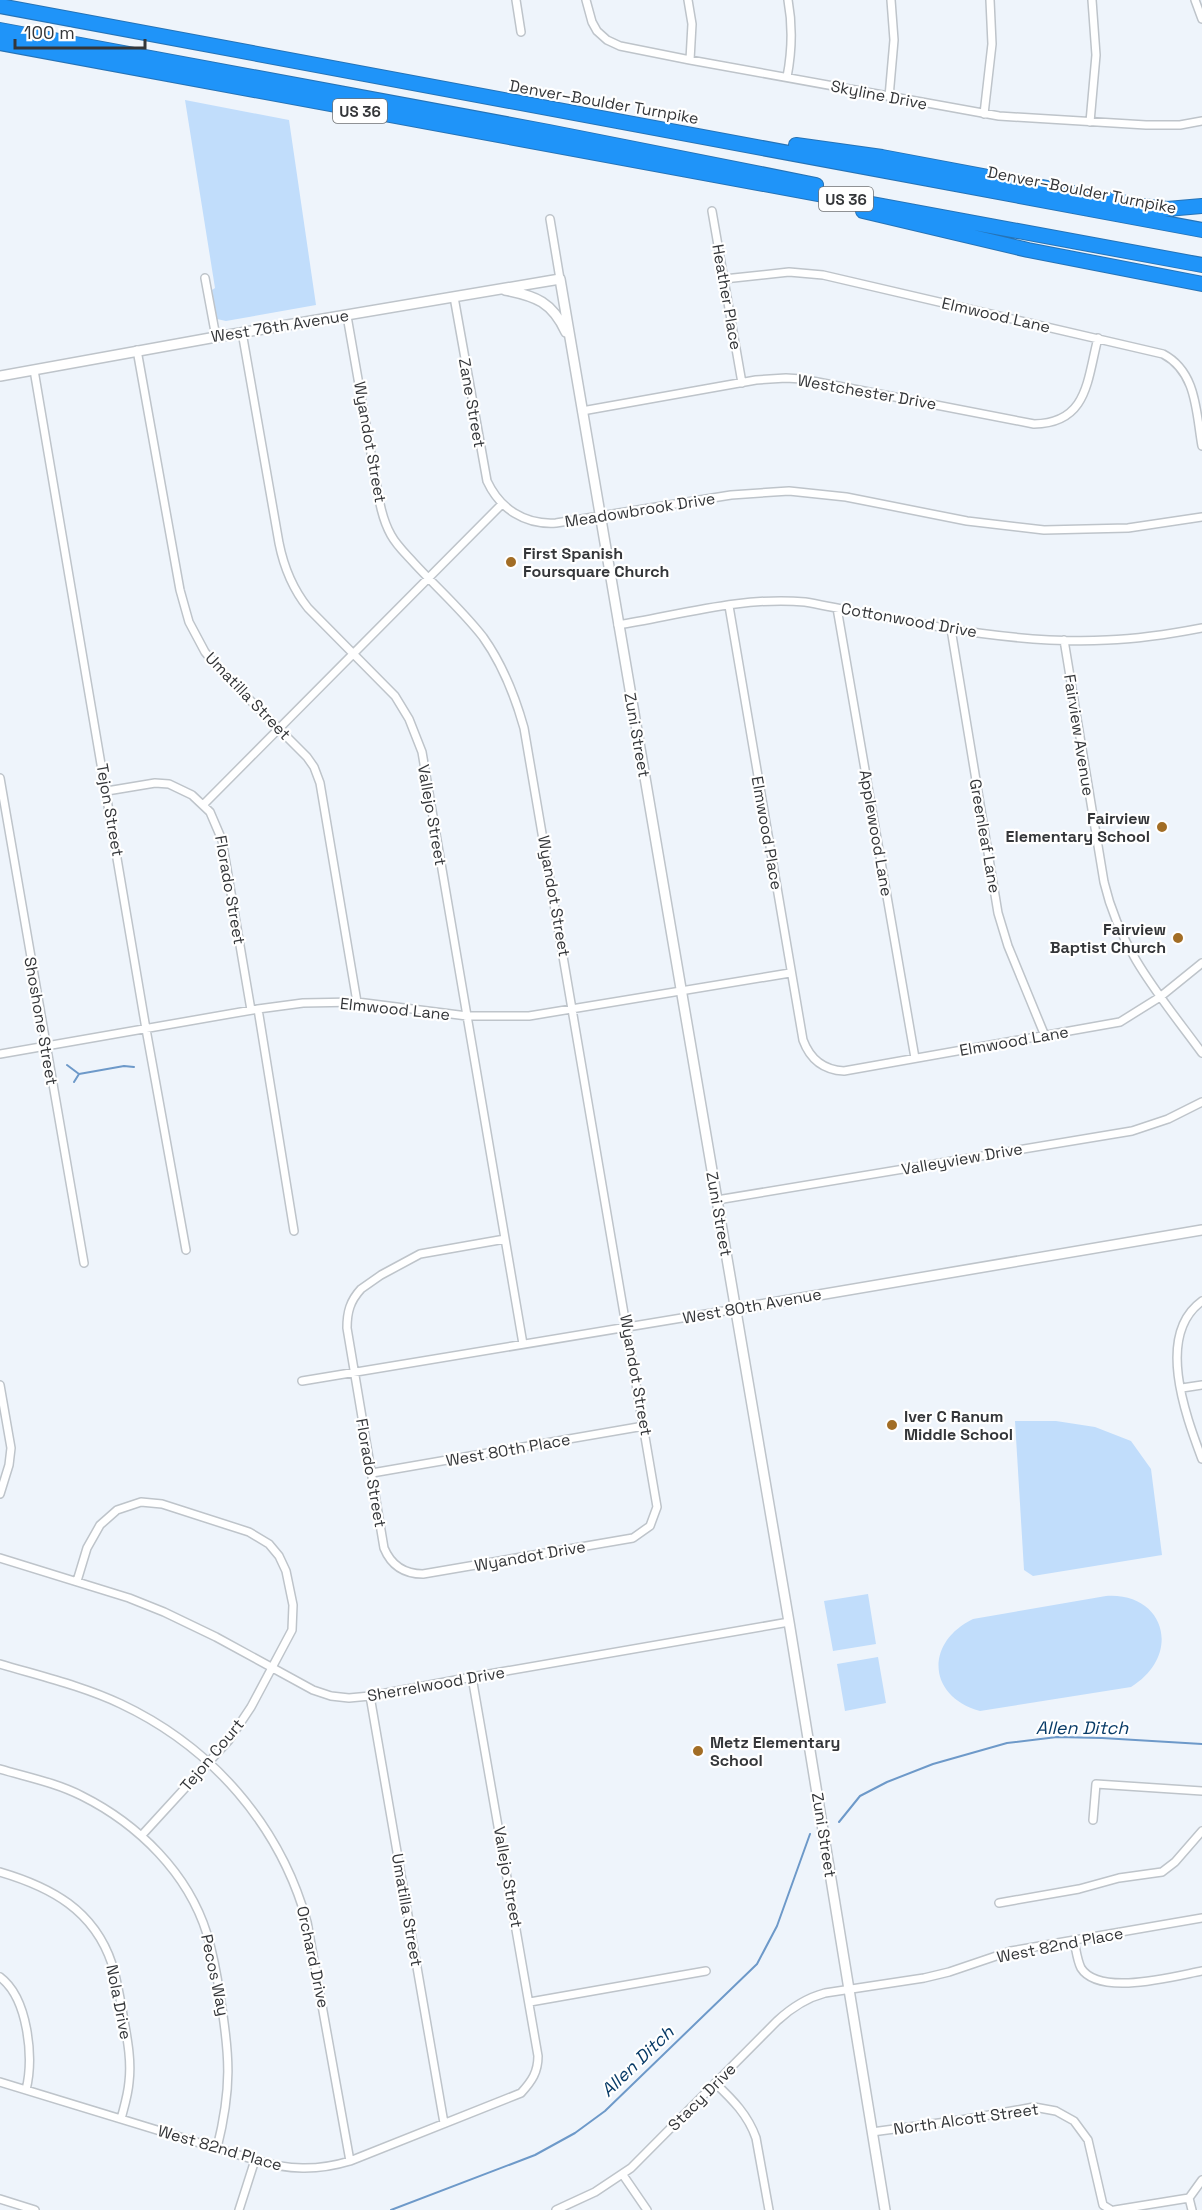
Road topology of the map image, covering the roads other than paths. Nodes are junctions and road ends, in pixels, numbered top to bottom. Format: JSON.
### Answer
{"nodes":[{"id":1,"x":516,"y":0,"type":"edge"},
{"id":2,"x":586,"y":0,"type":"edge"},
{"id":3,"x":688,"y":0,"type":"edge"},
{"id":4,"x":788,"y":0,"type":"edge"},
{"id":5,"x":891,"y":0,"type":"edge"},
{"id":6,"x":990,"y":0,"type":"edge"},
{"id":7,"x":1092,"y":0,"type":"edge"},
{"id":8,"x":1195,"y":0,"type":"edge"},
{"id":9,"x":1,"y":6,"type":"edge"},
{"id":10,"x":1202,"y":19,"type":"edge"},
{"id":11,"x":0,"y":30,"type":"edge"},
{"id":12,"x":521,"y":32,"type":"dead end"},
{"id":13,"x":4,"y":44,"type":"edge"},
{"id":14,"x":690,"y":60,"type":"junction"},
{"id":15,"x":788,"y":77,"type":"junction"},
{"id":16,"x":889,"y":97,"type":"junction"},
{"id":17,"x":984,"y":114,"type":"junction"},
{"id":18,"x":1202,"y":121,"type":"edge"},
{"id":19,"x":622,"y":122,"type":"junction"},
{"id":20,"x":1090,"y":122,"type":"junction"},
{"id":21,"x":710,"y":175,"type":"junction"},
{"id":22,"x":1006,"y":193,"type":"junction"},
{"id":23,"x":1202,"y":206,"type":"edge"},
{"id":24,"x":712,"y":211,"type":"dead end"},
{"id":25,"x":550,"y":219,"type":"dead end"},
{"id":26,"x":982,"y":225,"type":"junction"},
{"id":27,"x":1202,"y":230,"type":"edge"},
{"id":28,"x":1202,"y":237,"type":"edge"},
{"id":29,"x":1202,"y":265,"type":"edge"},
{"id":30,"x":205,"y":278,"type":"dead end"},
{"id":31,"x":560,"y":279,"type":"junction"},
{"id":32,"x":724,"y":279,"type":"junction"},
{"id":33,"x":1202,"y":285,"type":"edge"},
{"id":34,"x":499,"y":289,"type":"junction"},
{"id":35,"x":454,"y":297,"type":"junction"},
{"id":36,"x":347,"y":316,"type":"junction"},
{"id":37,"x":242,"y":332,"type":"junction"},
{"id":38,"x":216,"y":337,"type":"junction"},
{"id":39,"x":1098,"y":339,"type":"junction"},
{"id":40,"x":570,"y":342,"type":"junction"},
{"id":41,"x":137,"y":350,"type":"junction"},
{"id":42,"x":34,"y":370,"type":"junction"},
{"id":43,"x":0,"y":376,"type":"edge"},
{"id":44,"x":742,"y":382,"type":"junction"},
{"id":45,"x":582,"y":411,"type":"junction"},
{"id":46,"x":1202,"y":446,"type":"edge"},
{"id":47,"x":502,"y":504,"type":"junction"},
{"id":48,"x":600,"y":517,"type":"junction"},
{"id":49,"x":1202,"y":517,"type":"edge"},
{"id":50,"x":428,"y":578,"type":"junction"},
{"id":51,"x":729,"y":606,"type":"junction"},
{"id":52,"x":837,"y":608,"type":"junction"},
{"id":53,"x":618,"y":625,"type":"junction"},
{"id":54,"x":1202,"y":628,"type":"edge"},
{"id":55,"x":951,"y":629,"type":"junction"},
{"id":56,"x":1064,"y":640,"type":"junction"},
{"id":57,"x":352,"y":653,"type":"junction"},
{"id":58,"x":278,"y":728,"type":"junction"},
{"id":59,"x":0,"y":778,"type":"edge"},
{"id":60,"x":107,"y":791,"type":"junction"},
{"id":61,"x":204,"y":804,"type":"junction"},
{"id":62,"x":1202,"y":963,"type":"edge"},
{"id":63,"x":790,"y":973,"type":"junction"},
{"id":64,"x":681,"y":991,"type":"junction"},
{"id":65,"x":1161,"y":997,"type":"junction"},
{"id":66,"x":357,"y":1002,"type":"junction"},
{"id":67,"x":254,"y":1010,"type":"junction"},
{"id":68,"x":573,"y":1010,"type":"junction"},
{"id":69,"x":467,"y":1016,"type":"junction"},
{"id":70,"x":146,"y":1029,"type":"junction"},
{"id":71,"x":1045,"y":1036,"type":"junction"},
{"id":72,"x":45,"y":1046,"type":"junction"},
{"id":73,"x":0,"y":1053,"type":"edge"},
{"id":74,"x":1202,"y":1053,"type":"edge"},
{"id":75,"x":812,"y":1058,"type":"joint"},
{"id":76,"x":915,"y":1058,"type":"junction"},
{"id":77,"x":1202,"y":1102,"type":"edge"},
{"id":78,"x":717,"y":1200,"type":"junction"},
{"id":79,"x":1202,"y":1230,"type":"edge"},
{"id":80,"x":294,"y":1231,"type":"dead end"},
{"id":81,"x":505,"y":1239,"type":"junction"},
{"id":82,"x":186,"y":1251,"type":"dead end"},
{"id":83,"x":84,"y":1263,"type":"dead end"},
{"id":84,"x":1202,"y":1301,"type":"edge"},
{"id":85,"x":736,"y":1309,"type":"junction"},
{"id":86,"x":628,"y":1327,"type":"junction"},
{"id":87,"x":523,"y":1344,"type":"junction"},
{"id":88,"x":354,"y":1373,"type":"junction"},
{"id":89,"x":302,"y":1381,"type":"dead end"},
{"id":90,"x":0,"y":1385,"type":"edge"},
{"id":91,"x":1202,"y":1385,"type":"edge"},
{"id":92,"x":1182,"y":1388,"type":"junction"},
{"id":93,"x":644,"y":1426,"type":"junction"},
{"id":94,"x":1202,"y":1460,"type":"edge"},
{"id":95,"x":372,"y":1473,"type":"junction"},
{"id":96,"x":0,"y":1494,"type":"edge"},
{"id":97,"x":654,"y":1519,"type":"joint"},
{"id":98,"x":0,"y":1558,"type":"edge"},
{"id":99,"x":399,"y":1568,"type":"joint"},
{"id":100,"x":76,"y":1581,"type":"junction"},
{"id":101,"x":789,"y":1622,"type":"junction"},
{"id":102,"x":0,"y":1664,"type":"edge"},
{"id":103,"x":272,"y":1668,"type":"junction"},
{"id":104,"x":472,"y":1677,"type":"junction"},
{"id":105,"x":370,"y":1696,"type":"junction"},
{"id":106,"x":209,"y":1761,"type":"junction"},
{"id":107,"x":0,"y":1769,"type":"edge"},
{"id":108,"x":1202,"y":1791,"type":"edge"},
{"id":109,"x":1093,"y":1820,"type":"dead end"},
{"id":110,"x":1202,"y":1831,"type":"edge"},
{"id":111,"x":142,"y":1835,"type":"junction"},
{"id":112,"x":0,"y":1872,"type":"edge"},
{"id":113,"x":999,"y":1903,"type":"dead end"},
{"id":114,"x":1202,"y":1918,"type":"edge"},
{"id":115,"x":1074,"y":1941,"type":"junction"},
{"id":116,"x":706,"y":1971,"type":"dead end"},
{"id":117,"x":1202,"y":1971,"type":"edge"},
{"id":118,"x":0,"y":1977,"type":"edge"},
{"id":119,"x":849,"y":1990,"type":"junction"},
{"id":120,"x":530,"y":2002,"type":"junction"},
{"id":121,"x":534,"y":2078,"type":"joint"},
{"id":122,"x":0,"y":2082,"type":"edge"},
{"id":123,"x":716,"y":2083,"type":"junction"},
{"id":124,"x":26,"y":2090,"type":"junction"},
{"id":125,"x":121,"y":2118,"type":"junction"},
{"id":126,"x":444,"y":2123,"type":"junction"},
{"id":127,"x":872,"y":2132,"type":"junction"},
{"id":128,"x":217,"y":2148,"type":"junction"},
{"id":129,"x":255,"y":2160,"type":"junction"},
{"id":130,"x":350,"y":2161,"type":"junction"},
{"id":131,"x":623,"y":2175,"type":"junction"},
{"id":132,"x":1202,"y":2180,"type":"edge"},
{"id":133,"x":1190,"y":2198,"type":"junction"},
{"id":134,"x":0,"y":2199,"type":"edge"},
{"id":135,"x":35,"y":2210,"type":"edge"},
{"id":136,"x":239,"y":2210,"type":"edge"},
{"id":137,"x":556,"y":2210,"type":"edge"},
{"id":138,"x":647,"y":2210,"type":"edge"},
{"id":139,"x":768,"y":2210,"type":"edge"},
{"id":140,"x":885,"y":2210,"type":"edge"},
{"id":141,"x":1113,"y":2210,"type":"edge"},
{"id":142,"x":1192,"y":2210,"type":"edge"}],
"edges":[{"from":1,"to":12,"type":"street"},
{"from":2,"to":14,"type":"street","name":"Skyline Drive"},
{"from":3,"to":14,"type":"street"},
{"from":4,"to":15,"type":"street"},
{"from":5,"to":16,"type":"street"},
{"from":6,"to":17,"type":"street"},
{"from":7,"to":20,"type":"street"},
{"from":8,"to":10,"type":"street"},
{"from":9,"to":19,"type":"highway","name":"Denver–Boulder Turnpike","number":"US 36"},
{"from":11,"to":26,"type":"highway"},
{"from":13,"to":21,"type":"highway","number":"US 36"},
{"from":14,"to":15,"type":"street","name":"Skyline Drive"},
{"from":15,"to":16,"type":"street","name":"Skyline Drive"},
{"from":16,"to":17,"type":"street","name":"Skyline Drive"},
{"from":17,"to":20,"type":"street","name":"Skyline Drive"},
{"from":18,"to":20,"type":"street","name":"Skyline Drive"},
{"from":19,"to":22,"type":"highway","name":"Denver–Boulder Turnpike","number":"US 36"},
{"from":19,"to":23,"type":"highway"},
{"from":21,"to":26,"type":"highway","number":"US 36"},
{"from":21,"to":33,"type":"highway"},
{"from":22,"to":27,"type":"highway","name":"Denver–Boulder Turnpike","number":"US 36"},
{"from":22,"to":28,"type":"highway"},
{"from":24,"to":32,"type":"street","name":"Heather Place"},
{"from":25,"to":31,"type":"street","name":"Zuni Street"},
{"from":26,"to":29,"type":"highway","number":"US 36"},
{"from":30,"to":38,"type":"street"},
{"from":31,"to":34,"type":"street","name":"West 76th Avenue"},
{"from":31,"to":40,"type":"street","name":"Zuni Street"},
{"from":32,"to":39,"type":"street","name":"Elmwood Lane"},
{"from":32,"to":44,"type":"street","name":"Heather Place"},
{"from":34,"to":35,"type":"street","name":"West 76th Avenue"},
{"from":34,"to":40,"type":"street"},
{"from":35,"to":36,"type":"street","name":"West 76th Avenue"},
{"from":35,"to":47,"type":"street","name":"Zane Street"},
{"from":36,"to":37,"type":"street","name":"West 76th Avenue"},
{"from":36,"to":50,"type":"street","name":"Wyandot Street"},
{"from":37,"to":38,"type":"street","name":"West 76th Avenue"},
{"from":37,"to":57,"type":"street","name":"Vallejo Street"},
{"from":38,"to":41,"type":"street","name":"West 76th Avenue"},
{"from":39,"to":44,"type":"street","name":"Westchester Drive"},
{"from":39,"to":46,"type":"street","name":"Elmwood Lane"},
{"from":40,"to":45,"type":"street","name":"Zuni Street"},
{"from":41,"to":42,"type":"street","name":"West 76th Avenue"},
{"from":41,"to":58,"type":"street","name":"Umatilla Street"},
{"from":42,"to":43,"type":"street","name":"West 76th Avenue"},
{"from":42,"to":60,"type":"street","name":"Tejon Street"},
{"from":44,"to":45,"type":"street","name":"Westchester Drive"},
{"from":45,"to":48,"type":"street","name":"Zuni Street"},
{"from":47,"to":48,"type":"street","name":"Meadowbrook Drive"},
{"from":47,"to":50,"type":"street"},
{"from":48,"to":49,"type":"street","name":"Meadowbrook Drive"},
{"from":48,"to":53,"type":"street","name":"Zuni Street"},
{"from":50,"to":57,"type":"street"},
{"from":50,"to":68,"type":"street","name":"Wyandot Street"},
{"from":51,"to":52,"type":"street","name":"Cottonwood Drive"},
{"from":51,"to":53,"type":"street","name":"Cottonwood Drive"},
{"from":51,"to":63,"type":"street","name":"Elmwood Place"},
{"from":52,"to":55,"type":"street","name":"Cottonwood Drive"},
{"from":52,"to":76,"type":"street","name":"Applewood Lane"},
{"from":53,"to":64,"type":"street","name":"Zuni Street"},
{"from":54,"to":56,"type":"street","name":"Cottonwood Drive"},
{"from":55,"to":56,"type":"street","name":"Cottonwood Drive"},
{"from":55,"to":71,"type":"street","name":"Greenleaf Lane"},
{"from":56,"to":65,"type":"street","name":"Fairview Avenue"},
{"from":57,"to":58,"type":"street"},
{"from":57,"to":69,"type":"street","name":"Vallejo Street"},
{"from":58,"to":61,"type":"street"},
{"from":58,"to":66,"type":"street","name":"Umatilla Street"},
{"from":59,"to":72,"type":"street","name":"Shoshone Street"},
{"from":60,"to":61,"type":"street","name":"Florado Street"},
{"from":60,"to":70,"type":"street","name":"Tejon Street"},
{"from":61,"to":67,"type":"street","name":"Florado Street"},
{"from":62,"to":65,"type":"street","name":"Elmwood Lane"},
{"from":63,"to":64,"type":"street","name":"Elmwood Lane"},
{"from":63,"to":75,"type":"street","name":"Elmwood Place"},
{"from":64,"to":68,"type":"street","name":"Elmwood Lane"},
{"from":64,"to":78,"type":"street","name":"Zuni Street"},
{"from":65,"to":71,"type":"street","name":"Elmwood Lane"},
{"from":65,"to":74,"type":"street","name":"Fairview Avenue"},
{"from":66,"to":67,"type":"street","name":"Elmwood Lane"},
{"from":66,"to":69,"type":"street","name":"Elmwood Lane"},
{"from":67,"to":70,"type":"street","name":"Elmwood Lane"},
{"from":67,"to":80,"type":"street","name":"Florado Street"},
{"from":68,"to":69,"type":"street","name":"Elmwood Lane"},
{"from":68,"to":86,"type":"street","name":"Wyandot Street"},
{"from":69,"to":81,"type":"street","name":"Vallejo Street"},
{"from":70,"to":72,"type":"street","name":"Elmwood Lane"},
{"from":70,"to":82,"type":"street","name":"Tejon Street"},
{"from":71,"to":76,"type":"street","name":"Elmwood Lane"},
{"from":72,"to":73,"type":"street","name":"Elmwood Lane"},
{"from":72,"to":83,"type":"street","name":"Shoshone Street"},
{"from":75,"to":76,"type":"street","name":"Elmwood Lane"},
{"from":77,"to":78,"type":"street","name":"Valleyview Drive"},
{"from":78,"to":85,"type":"street","name":"Zuni Street"},
{"from":79,"to":85,"type":"street","name":"West 80th Avenue"},
{"from":81,"to":87,"type":"street","name":"Vallejo Street"},
{"from":81,"to":88,"type":"street"},
{"from":84,"to":92,"type":"street"},
{"from":85,"to":86,"type":"street","name":"West 80th Avenue"},
{"from":85,"to":101,"type":"street","name":"Zuni Street"},
{"from":86,"to":87,"type":"street","name":"West 80th Avenue"},
{"from":86,"to":93,"type":"street","name":"Wyandot Street"},
{"from":87,"to":88,"type":"street","name":"West 80th Avenue"},
{"from":88,"to":89,"type":"street","name":"West 80th Avenue"},
{"from":88,"to":95,"type":"street","name":"Florado Street"},
{"from":90,"to":96,"type":"street"},
{"from":91,"to":92,"type":"street"},
{"from":92,"to":94,"type":"street"},
{"from":93,"to":95,"type":"street","name":"West 80th Place"},
{"from":93,"to":97,"type":"street","name":"Wyandot Street"},
{"from":95,"to":99,"type":"street","name":"Florado Street"},
{"from":97,"to":99,"type":"street","name":"Wyandot Drive"},
{"from":98,"to":100,"type":"street","name":"Sherrelwood Drive"},
{"from":100,"to":103,"type":"street","name":"Sherrelwood Drive"},
{"from":100,"to":103,"type":"street","name":"Tejon Court"},
{"from":101,"to":104,"type":"street","name":"Sherrelwood Drive"},
{"from":101,"to":119,"type":"street","name":"Zuni Street"},
{"from":102,"to":106,"type":"street","name":"Orchard Drive"},
{"from":103,"to":105,"type":"street","name":"Sherrelwood Drive"},
{"from":103,"to":106,"type":"street","name":"Tejon Court"},
{"from":104,"to":105,"type":"street","name":"Sherrelwood Drive"},
{"from":104,"to":120,"type":"street","name":"Vallejo Street"},
{"from":105,"to":126,"type":"street","name":"Umatilla Street"},
{"from":106,"to":111,"type":"street","name":"Tejon Court"},
{"from":106,"to":130,"type":"street","name":"Orchard Drive"},
{"from":107,"to":111,"type":"street","name":"Pecos Way"},
{"from":108,"to":109,"type":"street"},
{"from":110,"to":113,"type":"street"},
{"from":111,"to":128,"type":"street","name":"Pecos Way"},
{"from":112,"to":125,"type":"street","name":"Nola Drive"},
{"from":114,"to":115,"type":"street","name":"West 82nd Place"},
{"from":115,"to":117,"type":"street"},
{"from":115,"to":119,"type":"street","name":"West 82nd Place"},
{"from":116,"to":120,"type":"street"},
{"from":118,"to":124,"type":"street"},
{"from":119,"to":123,"type":"street","name":"Stacy Drive"},
{"from":119,"to":127,"type":"street","name":"Zuni Street"},
{"from":120,"to":121,"type":"street","name":"Vallejo Street"},
{"from":121,"to":126,"type":"street","name":"West 82nd Place"},
{"from":122,"to":124,"type":"street","name":"West 82nd Place"},
{"from":123,"to":131,"type":"street","name":"Stacy Drive"},
{"from":123,"to":139,"type":"street"},
{"from":124,"to":125,"type":"street","name":"West 82nd Place"},
{"from":125,"to":128,"type":"street","name":"West 82nd Place"},
{"from":126,"to":130,"type":"street","name":"West 82nd Place"},
{"from":127,"to":140,"type":"street","name":"Zuni Street"},
{"from":127,"to":141,"type":"street","name":"North Alcott Street"},
{"from":128,"to":129,"type":"street","name":"West 82nd Place"},
{"from":129,"to":130,"type":"street","name":"West 82nd Place"},
{"from":129,"to":136,"type":"street"},
{"from":131,"to":137,"type":"street","name":"Stacy Drive"},
{"from":131,"to":138,"type":"street"},
{"from":132,"to":133,"type":"street"},
{"from":133,"to":141,"type":"street"},
{"from":133,"to":142,"type":"street"},
{"from":134,"to":135,"type":"street"}]}
